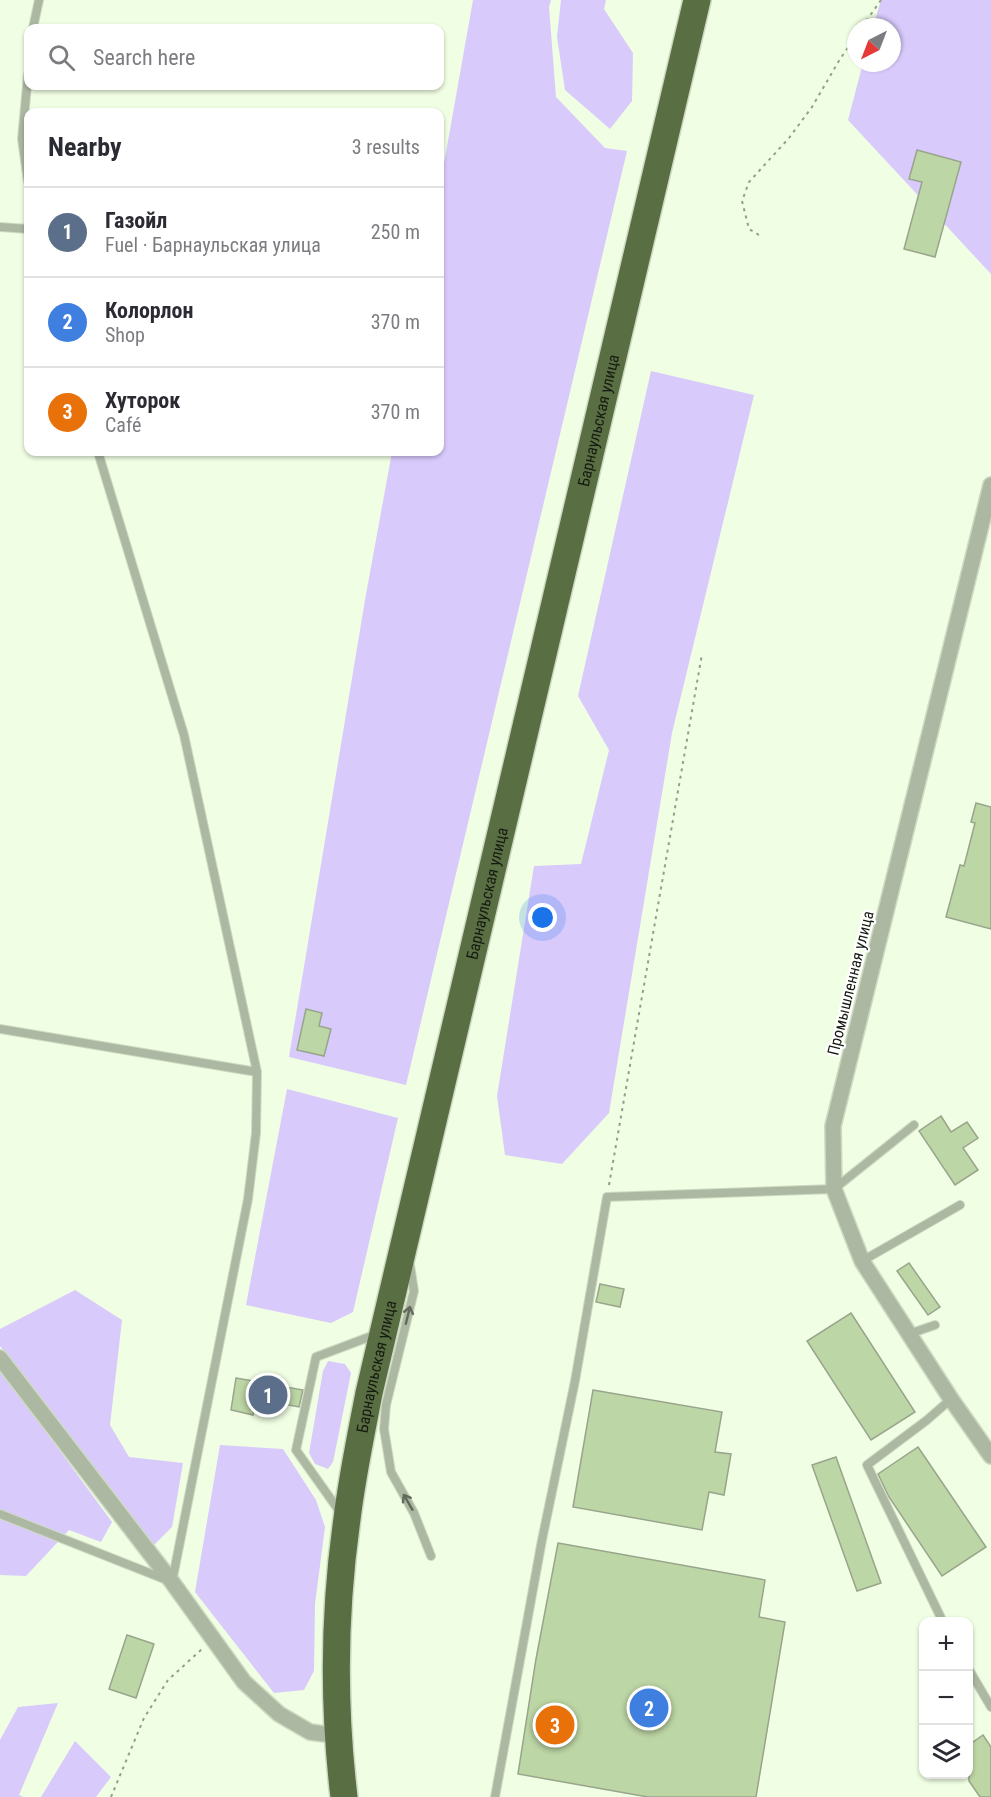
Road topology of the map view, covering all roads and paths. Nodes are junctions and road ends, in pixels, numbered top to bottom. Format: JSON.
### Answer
{"nodes":[{"id":1,"x":39,"y":0,"type":"edge"},
{"id":2,"x":697,"y":0,"type":"edge"},
{"id":3,"x":881,"y":0,"type":"edge"},
{"id":4,"x":868,"y":18,"type":"edge"},
{"id":5,"x":34,"y":24,"type":"edge"},
{"id":6,"x":847,"y":49,"type":"edge"},
{"id":7,"x":27,"y":90,"type":"edge"},
{"id":8,"x":25,"y":108,"type":"edge"},
{"id":9,"x":24,"y":118,"type":"edge"},
{"id":10,"x":24,"y":153,"type":"edge"},
{"id":11,"x":0,"y":227,"type":"edge"},
{"id":12,"x":24,"y":229,"type":"edge"},
{"id":13,"x":759,"y":235,"type":"dead end"},
{"id":14,"x":99,"y":456,"type":"edge"},
{"id":15,"x":991,"y":485,"type":"edge"},
{"id":16,"x":702,"y":654,"type":"dead end"},
{"id":17,"x":0,"y":1029,"type":"edge"},
{"id":18,"x":257,"y":1072,"type":"junction"},
{"id":19,"x":914,"y":1125,"type":"dead end"},
{"id":20,"x":834,"y":1189,"type":"junction"},
{"id":21,"x":607,"y":1197,"type":"junction"},
{"id":22,"x":960,"y":1205,"type":"dead end"},
{"id":23,"x":406,"y":1238,"type":"junction"},
{"id":24,"x":862,"y":1261,"type":"junction"},
{"id":25,"x":935,"y":1325,"type":"dead end"},
{"id":26,"x":384,"y":1331,"type":"junction"},
{"id":27,"x":909,"y":1334,"type":"junction"},
{"id":28,"x":0,"y":1358,"type":"edge"},
{"id":29,"x":951,"y":1399,"type":"junction"},
{"id":30,"x":991,"y":1456,"type":"edge"},
{"id":31,"x":0,"y":1514,"type":"edge"},
{"id":32,"x":346,"y":1521,"type":"junction"},
{"id":33,"x":431,"y":1556,"type":"dead end"},
{"id":34,"x":172,"y":1582,"type":"junction"},
{"id":35,"x":941,"y":1617,"type":"edge"},
{"id":36,"x":214,"y":1640,"type":"junction"},
{"id":37,"x":971,"y":1671,"type":"edge"},
{"id":38,"x":991,"y":1707,"type":"edge"},
{"id":39,"x":339,"y":1736,"type":"junction"},
{"id":40,"x":111,"y":1797,"type":"edge"},
{"id":41,"x":344,"y":1797,"type":"edge"},
{"id":42,"x":495,"y":1797,"type":"edge"}],
"edges":[{"from":1,"to":5,"type":"lane"},
{"from":2,"to":23,"type":"highway","name":"Барнаульская улица"},
{"from":3,"to":4,"type":"path"},
{"from":6,"to":13,"type":"path"},
{"from":7,"to":8,"type":"lane"},
{"from":9,"to":10,"type":"lane"},
{"from":11,"to":12,"type":"lane"},
{"from":14,"to":18,"type":"lane"},
{"from":15,"to":20,"type":"street","name":"Промышленная улица"},
{"from":16,"to":21,"type":"path"},
{"from":17,"to":18,"type":"lane"},
{"from":18,"to":34,"type":"lane"},
{"from":19,"to":20,"type":"lane"},
{"from":20,"to":21,"type":"lane"},
{"from":20,"to":24,"type":"street","name":"Промышленная улица"},
{"from":21,"to":42,"type":"lane"},
{"from":22,"to":24,"type":"lane"},
{"from":23,"to":26,"type":"highway","name":"Барнаульская улица"},
{"from":33,"to":23,"type":"lane","one_way":true},
{"from":24,"to":27,"type":"street","name":"Промышленная улица"},
{"from":25,"to":27,"type":"lane"},
{"from":26,"to":32,"type":"highway","name":"Барнаульская улица"},
{"from":26,"to":32,"type":"lane"},
{"from":27,"to":29,"type":"street","name":"Промышленная улица"},
{"from":28,"to":34,"type":"street"},
{"from":29,"to":30,"type":"street","name":"Промышленная улица"},
{"from":29,"to":35,"type":"lane"},
{"from":31,"to":34,"type":"lane"},
{"from":32,"to":39,"type":"highway","name":"Барнаульская улица"},
{"from":34,"to":36,"type":"street"},
{"from":36,"to":39,"type":"street"},
{"from":36,"to":40,"type":"path"},
{"from":37,"to":38,"type":"lane"},
{"from":39,"to":41,"type":"highway","name":"Барнаульская улица"}]}
